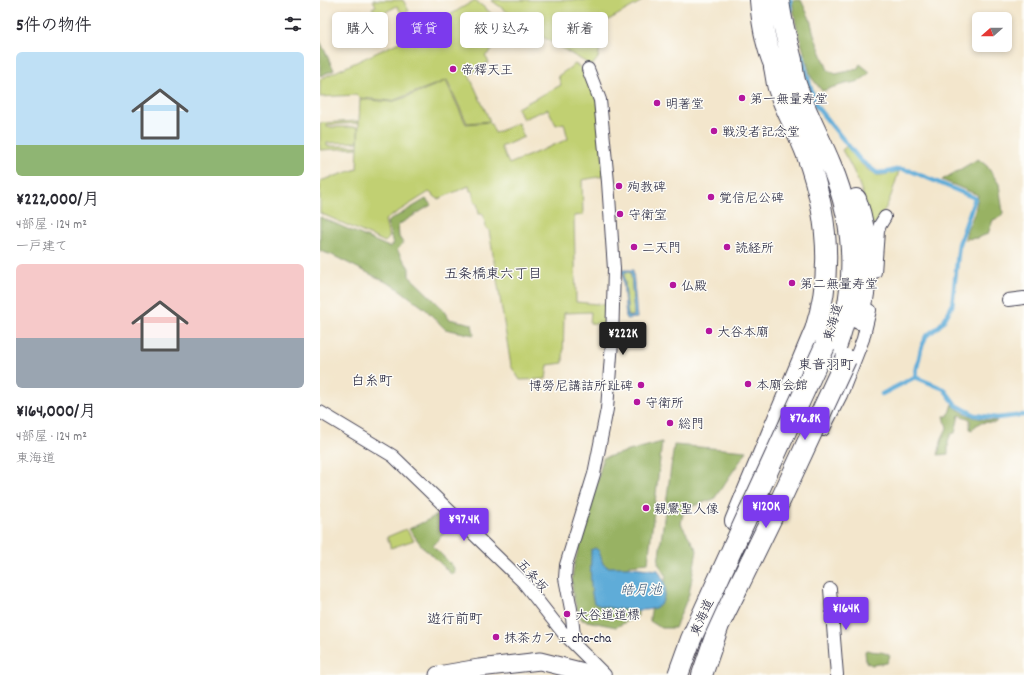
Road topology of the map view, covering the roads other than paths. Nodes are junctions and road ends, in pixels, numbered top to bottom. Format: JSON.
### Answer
{"nodes":[{"id":1,"x":760,"y":0,"type":"edge"},
{"id":2,"x":779,"y":0,"type":"edge"},
{"id":3,"x":783,"y":63,"type":"junction"},
{"id":4,"x":588,"y":68,"type":"dead end"},
{"id":5,"x":844,"y":199,"type":"junction"},
{"id":6,"x":885,"y":217,"type":"dead end"},
{"id":7,"x":1024,"y":298,"type":"edge"},
{"id":8,"x":1008,"y":300,"type":"dead end"},
{"id":9,"x":320,"y":412,"type":"edge"},
{"id":10,"x":804,"y":470,"type":"junction"},
{"id":11,"x":714,"y":570,"type":"junction"},
{"id":12,"x":830,"y":589,"type":"dead end"},
{"id":13,"x":575,"y":644,"type":"junction"},
{"id":14,"x":494,"y":670,"type":"edge"},
{"id":15,"x":703,"y":670,"type":"edge"},
{"id":16,"x":438,"y":675,"type":"edge"},
{"id":17,"x":596,"y":675,"type":"edge"},
{"id":18,"x":605,"y":675,"type":"edge"},
{"id":19,"x":668,"y":675,"type":"edge"},
{"id":20,"x":678,"y":675,"type":"edge"},
{"id":21,"x":688,"y":675,"type":"edge"},
{"id":22,"x":837,"y":675,"type":"edge"}],
"edges":[{"from":1,"to":3,"type":"highway"},
{"from":2,"to":3,"type":"highway"},
{"from":3,"to":5,"type":"highway"},
{"from":3,"to":11,"type":"highway"},
{"from":4,"to":13,"type":"street"},
{"from":5,"to":15,"type":"highway","bridge":true},
{"from":5,"to":20,"type":"highway","name":"東海道","bridge":true},
{"from":5,"to":21,"type":"highway","name":"東海道"},
{"from":6,"to":10,"type":"street"},
{"from":7,"to":8,"type":"street"},
{"from":9,"to":13,"type":"street","name":"五条坂"},
{"from":10,"to":11,"type":"street"},
{"from":10,"to":15,"type":"street"},
{"from":11,"to":19,"type":"highway"},
{"from":12,"to":22,"type":"street"},
{"from":13,"to":18,"type":"street","name":"五条坂"},
{"from":14,"to":16,"type":"main road"},
{"from":14,"to":17,"type":"main road"}]}
